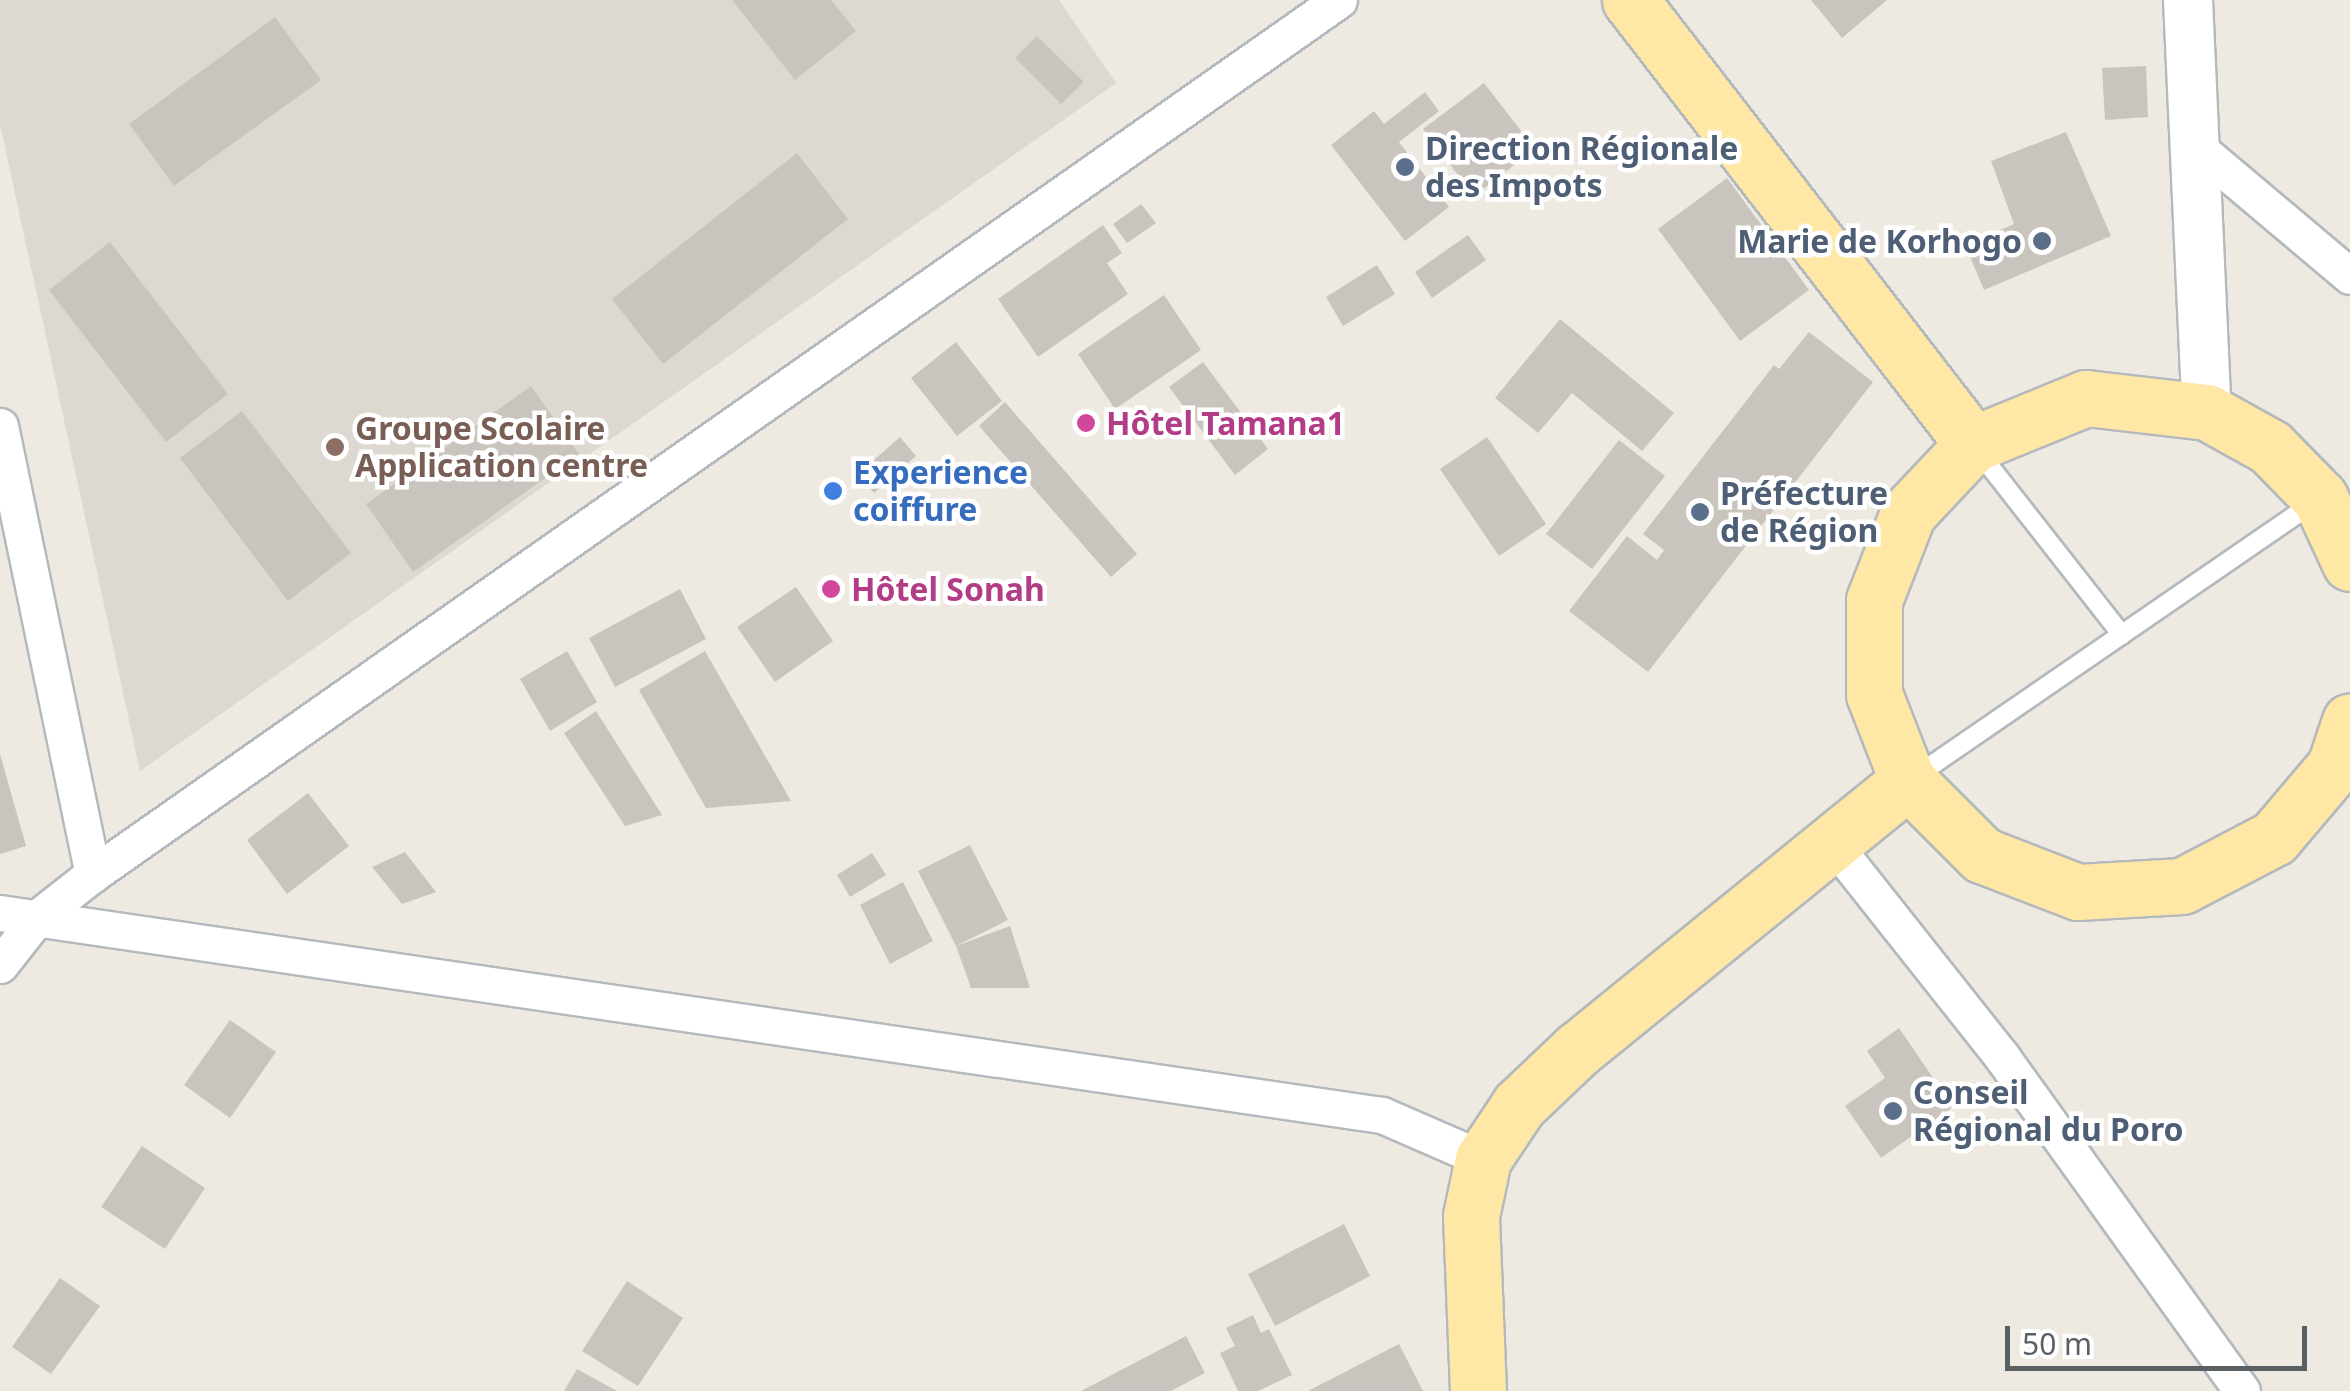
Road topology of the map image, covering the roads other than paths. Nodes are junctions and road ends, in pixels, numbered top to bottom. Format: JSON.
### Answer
{"nodes":[{"id":1,"x":1339,"y":0,"type":"edge"},
{"id":2,"x":1630,"y":0,"type":"edge"},
{"id":3,"x":2188,"y":0,"type":"edge"},
{"id":4,"x":2199,"y":150,"type":"junction"},
{"id":5,"x":2350,"y":276,"type":"edge"},
{"id":6,"x":2207,"y":412,"type":"junction"},
{"id":7,"x":0,"y":426,"type":"edge"},
{"id":8,"x":1973,"y":444,"type":"junction"},
{"id":9,"x":2335,"y":488,"type":"edge"},
{"id":10,"x":2350,"y":563,"type":"edge"},
{"id":11,"x":2122,"y":634,"type":"junction"},
{"id":12,"x":2350,"y":721,"type":"edge"},
{"id":13,"x":1908,"y":781,"type":"junction"},
{"id":14,"x":1835,"y":846,"type":"junction"},
{"id":15,"x":92,"y":874,"type":"junction"},
{"id":16,"x":0,"y":913,"type":"edge"},
{"id":17,"x":36,"y":918,"type":"junction"},
{"id":18,"x":0,"y":965,"type":"edge"},
{"id":19,"x":1484,"y":1159,"type":"junction"},
{"id":20,"x":1478,"y":1391,"type":"edge"},
{"id":21,"x":2242,"y":1391,"type":"edge"}],
"edges":[{"from":1,"to":15,"type":"street"},
{"from":2,"to":8,"type":"main road"},
{"from":3,"to":4,"type":"street"},
{"from":4,"to":5,"type":"street"},
{"from":4,"to":6,"type":"street"},
{"from":6,"to":8,"type":"main road"},
{"from":6,"to":9,"type":"main road"},
{"from":7,"to":15,"type":"street"},
{"from":8,"to":11,"type":"lane"},
{"from":8,"to":13,"type":"main road"},
{"from":9,"to":10,"type":"main road"},
{"from":9,"to":11,"type":"lane"},
{"from":11,"to":13,"type":"lane"},
{"from":12,"to":13,"type":"main road"},
{"from":13,"to":14,"type":"main road"},
{"from":14,"to":19,"type":"main road"},
{"from":14,"to":21,"type":"street"},
{"from":15,"to":17,"type":"street"},
{"from":16,"to":17,"type":"street"},
{"from":17,"to":18,"type":"street"},
{"from":17,"to":19,"type":"street"},
{"from":19,"to":20,"type":"main road"}]}
